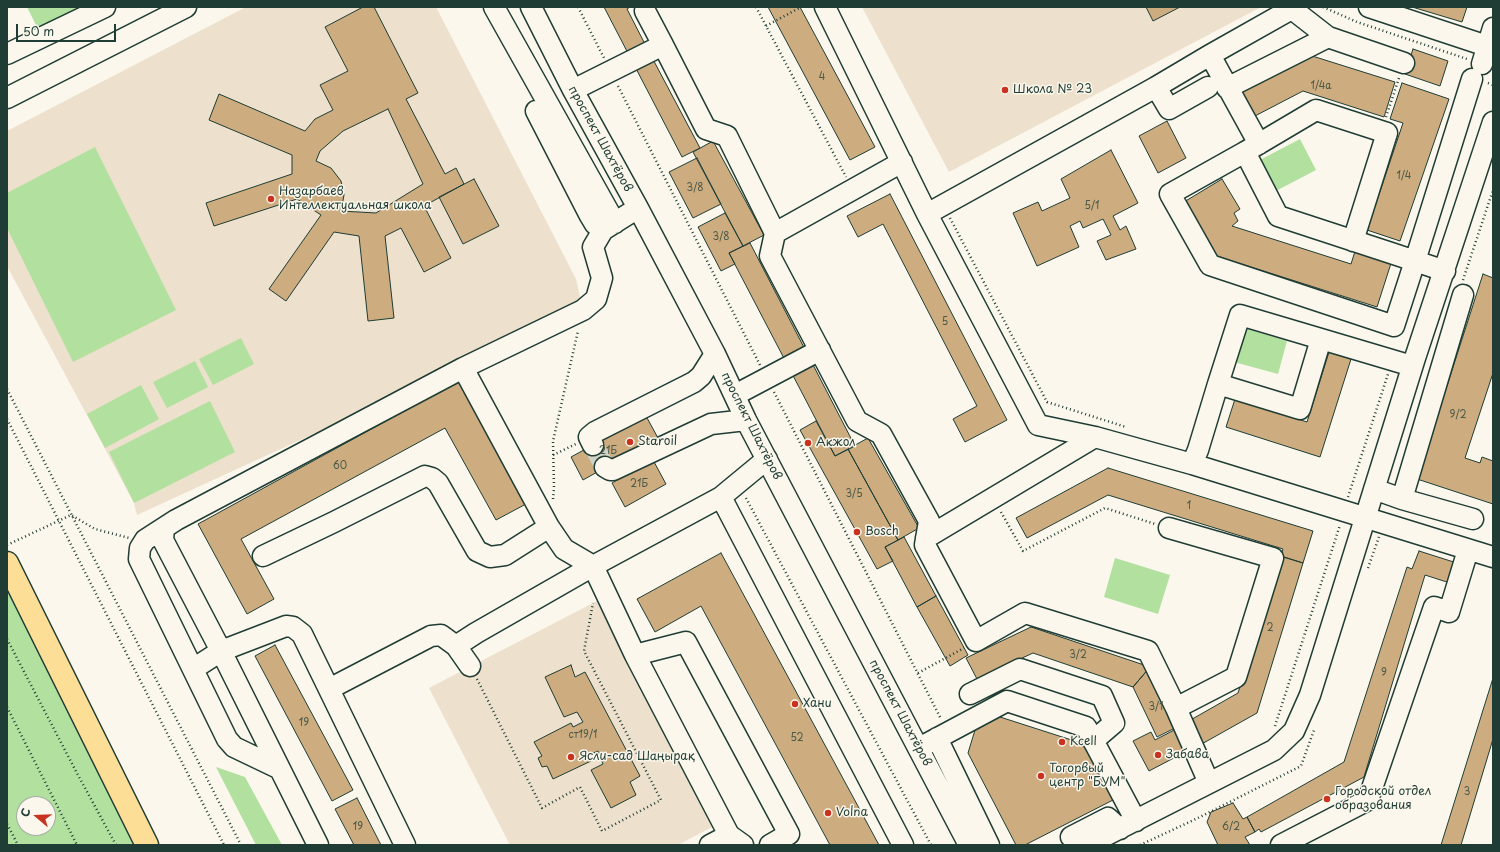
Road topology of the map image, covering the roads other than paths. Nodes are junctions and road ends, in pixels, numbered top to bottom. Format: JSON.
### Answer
{"nodes":[{"id":1,"x":105,"y":7,"type":"edge"},
{"id":2,"x":186,"y":7,"type":"edge"},
{"id":3,"x":494,"y":7,"type":"edge"},
{"id":4,"x":825,"y":7,"type":"edge"},
{"id":5,"x":1369,"y":7,"type":"edge"},
{"id":6,"x":1294,"y":8,"type":"edge"},
{"id":7,"x":535,"y":9,"type":"edge"},
{"id":8,"x":645,"y":10,"type":"dead end"},
{"id":9,"x":156,"y":14,"type":"edge"},
{"id":10,"x":1493,"y":28,"type":"edge"},
{"id":11,"x":1328,"y":37,"type":"junction"},
{"id":12,"x":662,"y":46,"type":"junction"},
{"id":13,"x":7,"y":54,"type":"edge"},
{"id":14,"x":1210,"y":55,"type":"junction"},
{"id":15,"x":1483,"y":59,"type":"edge"},
{"id":16,"x":1404,"y":62,"type":"road end"},
{"id":17,"x":1156,"y":87,"type":"junction"},
{"id":18,"x":1218,"y":88,"type":"junction"},
{"id":19,"x":573,"y":90,"type":"junction"},
{"id":20,"x":7,"y":98,"type":"edge"},
{"id":21,"x":536,"y":112,"type":"dead end"},
{"id":22,"x":1493,"y":122,"type":"edge"},
{"id":23,"x":1252,"y":148,"type":"junction"},
{"id":24,"x":902,"y":162,"type":"junction"},
{"id":25,"x":638,"y":208,"type":"junction"},
{"id":26,"x":935,"y":210,"type":"junction"},
{"id":27,"x":609,"y":226,"type":"junction"},
{"id":28,"x":775,"y":233,"type":"junction"},
{"id":29,"x":1353,"y":241,"type":"junction"},
{"id":30,"x":1415,"y":261,"type":"junction"},
{"id":31,"x":1445,"y":271,"type":"junction"},
{"id":32,"x":1463,"y":295,"type":"dead end"},
{"id":33,"x":1321,"y":339,"type":"junction"},
{"id":34,"x":820,"y":350,"type":"junction"},
{"id":35,"x":715,"y":354,"type":"junction"},
{"id":36,"x":1412,"y":366,"type":"junction"},
{"id":37,"x":463,"y":368,"type":"junction"},
{"id":38,"x":1218,"y":384,"type":"junction"},
{"id":39,"x":735,"y":395,"type":"junction"},
{"id":40,"x":746,"y":420,"type":"junction"},
{"id":41,"x":1095,"y":437,"type":"junction"},
{"id":42,"x":591,"y":441,"type":"road end"},
{"id":43,"x":767,"y":459,"type":"junction"},
{"id":44,"x":1192,"y":464,"type":"junction"},
{"id":45,"x":605,"y":467,"type":"dead end"},
{"id":46,"x":1374,"y":489,"type":"junction"},
{"id":47,"x":721,"y":497,"type":"junction"},
{"id":48,"x":1402,"y":499,"type":"junction"},
{"id":49,"x":1366,"y":518,"type":"junction"},
{"id":50,"x":1473,"y":519,"type":"dead end"},
{"id":51,"x":549,"y":527,"type":"junction"},
{"id":52,"x":164,"y":528,"type":"junction"},
{"id":53,"x":1169,"y":528,"type":"road end"},
{"id":54,"x":926,"y":538,"type":"junction"},
{"id":55,"x":1468,"y":550,"type":"junction"},
{"id":56,"x":263,"y":556,"type":"dead end"},
{"id":57,"x":1493,"y":557,"type":"edge"},
{"id":58,"x":593,"y":566,"type":"junction"},
{"id":59,"x":8,"y":570,"type":"edge"},
{"id":60,"x":456,"y":646,"type":"junction"},
{"id":61,"x":221,"y":651,"type":"junction"},
{"id":62,"x":635,"y":655,"type":"junction"},
{"id":63,"x":470,"y":666,"type":"road end"},
{"id":64,"x":193,"y":669,"type":"junction"},
{"id":65,"x":330,"y":689,"type":"junction"},
{"id":66,"x":970,"y":694,"type":"dead end"},
{"id":67,"x":1176,"y":708,"type":"junction"},
{"id":68,"x":937,"y":738,"type":"junction"},
{"id":69,"x":1093,"y":741,"type":"junction"},
{"id":70,"x":919,"y":748,"type":"junction"},
{"id":71,"x":280,"y":770,"type":"junction"},
{"id":72,"x":1209,"y":783,"type":"junction"},
{"id":73,"x":1128,"y":825,"type":"junction"},
{"id":74,"x":736,"y":840,"type":"edge"},
{"id":75,"x":1073,"y":843,"type":"edge"},
{"id":76,"x":147,"y":845,"type":"edge"},
{"id":77,"x":318,"y":845,"type":"edge"},
{"id":78,"x":405,"y":845,"type":"edge"},
{"id":79,"x":710,"y":845,"type":"edge"},
{"id":80,"x":770,"y":845,"type":"edge"},
{"id":81,"x":903,"y":845,"type":"edge"},
{"id":82,"x":969,"y":845,"type":"edge"},
{"id":83,"x":989,"y":845,"type":"edge"},
{"id":84,"x":1281,"y":845,"type":"edge"}],
"edges":[{"from":1,"to":13,"type":"street"},
{"from":2,"to":9,"type":"street"},
{"from":3,"to":27,"type":"street"},
{"from":4,"to":24,"type":"street"},
{"from":5,"to":15,"type":"street"},
{"from":6,"to":11,"type":"street"},
{"from":6,"to":14,"type":"street"},
{"from":7,"to":19,"type":"street","name":"проспект Шахтёров"},
{"from":8,"to":12,"type":"street"},
{"from":9,"to":20,"type":"street"},
{"from":10,"to":15,"type":"street"},
{"from":11,"to":16,"type":"street"},
{"from":11,"to":18,"type":"street"},
{"from":12,"to":19,"type":"street"},
{"from":12,"to":28,"type":"street"},
{"from":14,"to":17,"type":"street"},
{"from":14,"to":18,"type":"street"},
{"from":15,"to":30,"type":"street"},
{"from":17,"to":18,"type":"street"},
{"from":17,"to":26,"type":"street"},
{"from":18,"to":23,"type":"street"},
{"from":19,"to":25,"type":"street","name":"проспект Шахтёров"},
{"from":21,"to":27,"type":"street"},
{"from":22,"to":31,"type":"street"},
{"from":23,"to":29,"type":"street"},
{"from":23,"to":29,"type":"street"},
{"from":23,"to":30,"type":"street"},
{"from":24,"to":26,"type":"street"},
{"from":24,"to":28,"type":"street"},
{"from":25,"to":27,"type":"street"},
{"from":25,"to":35,"type":"street","name":"проспект Шахтёров"},
{"from":26,"to":41,"type":"street"},
{"from":27,"to":37,"type":"street"},
{"from":28,"to":34,"type":"street"},
{"from":29,"to":30,"type":"street"},
{"from":30,"to":31,"type":"street"},
{"from":31,"to":36,"type":"street"},
{"from":32,"to":48,"type":"street"},
{"from":33,"to":36,"type":"street"},
{"from":33,"to":38,"type":"street"},
{"from":33,"to":38,"type":"street"},
{"from":34,"to":39,"type":"street"},
{"from":34,"to":54,"type":"street"},
{"from":35,"to":39,"type":"street","name":"проспект Шахтёров"},
{"from":35,"to":42,"type":"street"},
{"from":36,"to":46,"type":"street"},
{"from":37,"to":51,"type":"street"},
{"from":37,"to":52,"type":"street"},
{"from":38,"to":44,"type":"street"},
{"from":39,"to":40,"type":"street","name":"проспект Шахтёров"},
{"from":40,"to":43,"type":"street","name":"проспект Шахтёров"},
{"from":40,"to":45,"type":"street"},
{"from":41,"to":44,"type":"street"},
{"from":41,"to":54,"type":"street"},
{"from":43,"to":47,"type":"street"},
{"from":43,"to":70,"type":"street","name":"проспект Шахтёров"},
{"from":44,"to":49,"type":"street"},
{"from":46,"to":48,"type":"street"},
{"from":46,"to":49,"type":"street"},
{"from":47,"to":58,"type":"street"},
{"from":47,"to":81,"type":"street"},
{"from":48,"to":50,"type":"street"},
{"from":49,"to":55,"type":"street"},
{"from":49,"to":72,"type":"street"},
{"from":51,"to":56,"type":"street"},
{"from":51,"to":58,"type":"street"},
{"from":52,"to":61,"type":"street"},
{"from":52,"to":64,"type":"street"},
{"from":53,"to":67,"type":"street"},
{"from":54,"to":67,"type":"street"},
{"from":55,"to":57,"type":"street"},
{"from":55,"to":84,"type":"street"},
{"from":58,"to":60,"type":"street"},
{"from":58,"to":62,"type":"street"},
{"from":59,"to":76,"type":"main road"},
{"from":60,"to":63,"type":"street"},
{"from":60,"to":65,"type":"street"},
{"from":61,"to":64,"type":"street"},
{"from":61,"to":65,"type":"street"},
{"from":61,"to":71,"type":"street"},
{"from":62,"to":74,"type":"street"},
{"from":62,"to":80,"type":"street"},
{"from":64,"to":71,"type":"street"},
{"from":65,"to":78,"type":"street"},
{"from":66,"to":69,"type":"street"},
{"from":67,"to":72,"type":"street"},
{"from":68,"to":69,"type":"street"},
{"from":68,"to":70,"type":"street"},
{"from":68,"to":83,"type":"street"},
{"from":69,"to":73,"type":"street"},
{"from":70,"to":82,"type":"street","name":"проспект Шахтёров"},
{"from":71,"to":77,"type":"street"},
{"from":72,"to":73,"type":"street"},
{"from":73,"to":75,"type":"street"},
{"from":74,"to":79,"type":"street"}]}
